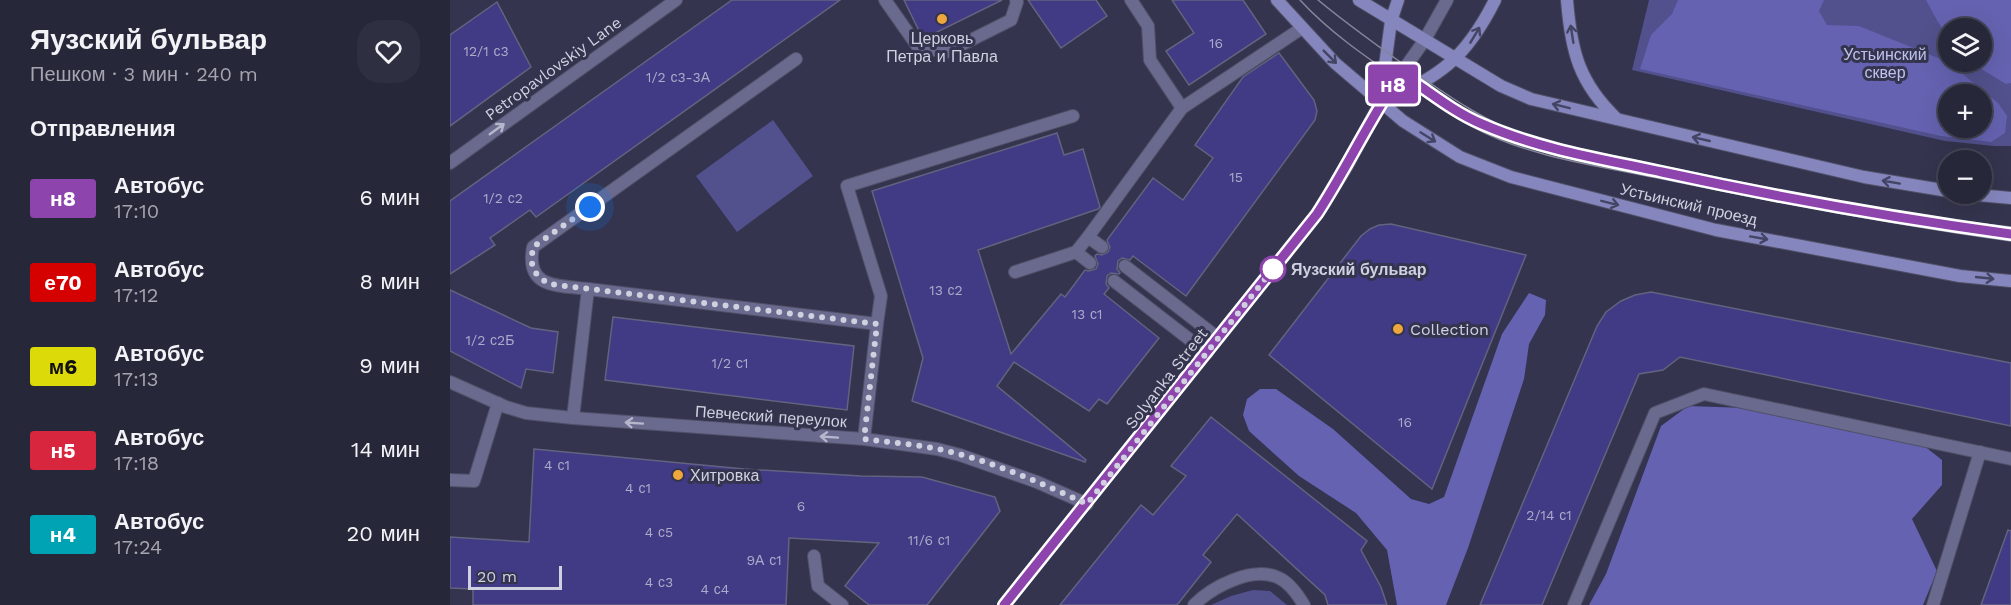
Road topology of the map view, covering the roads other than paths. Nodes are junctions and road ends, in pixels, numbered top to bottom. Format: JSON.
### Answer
{"nodes":[{"id":1,"x":676,"y":0,"type":"edge"},
{"id":2,"x":885,"y":0,"type":"edge"},
{"id":3,"x":1016,"y":0,"type":"edge"},
{"id":4,"x":1131,"y":0,"type":"edge"},
{"id":5,"x":1277,"y":0,"type":"edge"},
{"id":6,"x":1359,"y":0,"type":"edge"},
{"id":7,"x":1398,"y":0,"type":"edge"},
{"id":8,"x":1447,"y":0,"type":"edge"},
{"id":9,"x":1567,"y":0,"type":"edge"},
{"id":10,"x":1493,"y":4,"type":"edge"},
{"id":11,"x":1391,"y":21,"type":"junction"},
{"id":12,"x":1302,"y":28,"type":"junction"},
{"id":13,"x":1424,"y":41,"type":"junction"},
{"id":14,"x":796,"y":59,"type":"dead end"},
{"id":15,"x":1456,"y":60,"type":"junction"},
{"id":16,"x":1401,"y":73,"type":"junction"},
{"id":17,"x":1419,"y":85,"type":"junction"},
{"id":18,"x":1380,"y":103,"type":"junction"},
{"id":19,"x":1182,"y":108,"type":"junction"},
{"id":20,"x":1073,"y":116,"type":"dead end"},
{"id":21,"x":1618,"y":120,"type":"junction"},
{"id":22,"x":450,"y":163,"type":"edge"},
{"id":23,"x":1938,"y":189,"type":"edge"},
{"id":24,"x":1992,"y":196,"type":"edge"},
{"id":25,"x":2011,"y":198,"type":"edge"},
{"id":26,"x":2011,"y":234,"type":"edge"},
{"id":27,"x":1088,"y":237,"type":"junction"},
{"id":28,"x":1101,"y":247,"type":"dead end"},
{"id":29,"x":1076,"y":252,"type":"junction"},
{"id":30,"x":1090,"y":263,"type":"dead end"},
{"id":31,"x":1125,"y":266,"type":"dead end"},
{"id":32,"x":1016,"y":272,"type":"dead end"},
{"id":33,"x":1114,"y":281,"type":"dead end"},
{"id":34,"x":2011,"y":281,"type":"edge"},
{"id":35,"x":588,"y":289,"type":"junction"},
{"id":36,"x":877,"y":324,"type":"junction"},
{"id":37,"x":1218,"y":338,"type":"junction"},
{"id":38,"x":1207,"y":353,"type":"junction"},
{"id":39,"x":450,"y":382,"type":"edge"},
{"id":40,"x":498,"y":403,"type":"junction"},
{"id":41,"x":573,"y":418,"type":"junction"},
{"id":42,"x":864,"y":439,"type":"junction"},
{"id":43,"x":1980,"y":452,"type":"junction"},
{"id":44,"x":2011,"y":459,"type":"edge"},
{"id":45,"x":450,"y":480,"type":"edge"},
{"id":46,"x":1087,"y":504,"type":"junction"},
{"id":47,"x":814,"y":556,"type":"dead end"},
{"id":48,"x":842,"y":605,"type":"edge"},
{"id":49,"x":1004,"y":605,"type":"edge"},
{"id":50,"x":1194,"y":605,"type":"edge"},
{"id":51,"x":1304,"y":605,"type":"edge"},
{"id":52,"x":1574,"y":605,"type":"edge"},
{"id":53,"x":1933,"y":605,"type":"edge"}],
"edges":[{"from":22,"to":1,"type":"street","name":"Petropavlovskiy Lane","one_way":true},
{"from":2,"to":3,"type":"street"},
{"from":4,"to":19,"type":"street"},
{"from":5,"to":12,"type":"main road"},
{"from":6,"to":11,"type":"main road"},
{"from":7,"to":11,"type":"main road"},
{"from":8,"to":13,"type":"street"},
{"from":21,"to":9,"type":"main road","one_way":true},
{"from":15,"to":10,"type":"main road","one_way":true},
{"from":11,"to":13,"type":"main road"},
{"from":11,"to":18,"type":"main road"},
{"from":12,"to":18,"type":"main road","one_way":true},
{"from":12,"to":19,"type":"street"},
{"from":13,"to":15,"type":"main road"},
{"from":13,"to":16,"type":"street"},
{"from":14,"to":35,"type":"street"},
{"from":15,"to":17,"type":"main road"},
{"from":21,"to":15,"type":"main road","one_way":true},
{"from":16,"to":17,"type":"street"},
{"from":16,"to":18,"type":"street"},
{"from":17,"to":18,"type":"main road"},
{"from":17,"to":26,"type":"street"},
{"from":18,"to":34,"type":"main road","name":"Устьинский проезд","one_way":true},
{"from":18,"to":37,"type":"main road","name":"Solyanka Street"},
{"from":19,"to":27,"type":"street"},
{"from":20,"to":36,"type":"street"},
{"from":23,"to":21,"type":"main road","one_way":true},
{"from":24,"to":25,"type":"main road"},
{"from":27,"to":28,"type":"street"},
{"from":27,"to":29,"type":"street"},
{"from":29,"to":30,"type":"street"},
{"from":29,"to":32,"type":"street"},
{"from":31,"to":37,"type":"street"},
{"from":33,"to":38,"type":"street"},
{"from":35,"to":36,"type":"street"},
{"from":35,"to":41,"type":"street"},
{"from":36,"to":42,"type":"street"},
{"from":37,"to":38,"type":"main road","name":"Solyanka Street"},
{"from":38,"to":46,"type":"main road","name":"Solyanka Street"},
{"from":39,"to":40,"type":"street","name":"Певческий переулок"},
{"from":40,"to":41,"type":"street","name":"Певческий переулок"},
{"from":40,"to":45,"type":"street"},
{"from":42,"to":41,"type":"street","name":"Певческий переулок","one_way":true},
{"from":42,"to":46,"type":"street","name":"Певческий переулок"},
{"from":43,"to":44,"type":"street"},
{"from":43,"to":52,"type":"street"},
{"from":43,"to":53,"type":"street"},
{"from":46,"to":49,"type":"main road","name":"Solyanka Street"},
{"from":47,"to":48,"type":"street"},
{"from":50,"to":51,"type":"street"}]}
